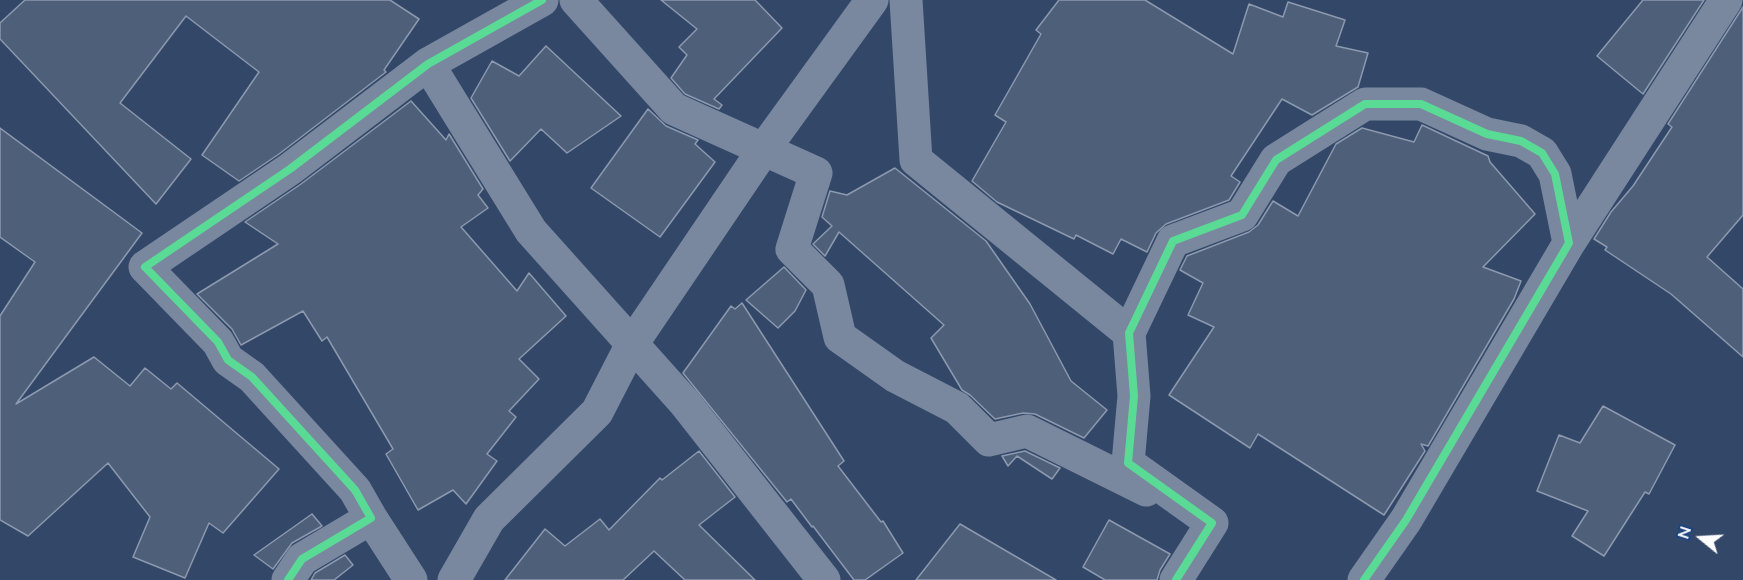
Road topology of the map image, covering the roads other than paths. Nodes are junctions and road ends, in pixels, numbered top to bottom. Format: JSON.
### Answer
{"nodes":[{"id":1,"x":542,"y":0,"type":"edge"},
{"id":2,"x":576,"y":0,"type":"edge"},
{"id":3,"x":872,"y":0,"type":"edge"},
{"id":4,"x":906,"y":0,"type":"edge"},
{"id":5,"x":1726,"y":0,"type":"edge"},
{"id":6,"x":428,"y":64,"type":"junction"},
{"id":7,"x":764,"y":149,"type":"junction"},
{"id":8,"x":1569,"y":243,"type":"junction"},
{"id":9,"x":1129,"y":333,"type":"junction"},
{"id":10,"x":632,"y":344,"type":"junction"},
{"id":11,"x":371,"y":518,"type":"junction"},
{"id":12,"x":1212,"y":523,"type":"junction"},
{"id":13,"x":288,"y":580,"type":"edge"},
{"id":14,"x":411,"y":580,"type":"edge"},
{"id":15,"x":454,"y":580,"type":"edge"},
{"id":16,"x":824,"y":580,"type":"edge"},
{"id":17,"x":1176,"y":580,"type":"edge"},
{"id":18,"x":1364,"y":580,"type":"edge"}],
"edges":[{"from":1,"to":6,"type":"street"},
{"from":2,"to":7,"type":"street"},
{"from":3,"to":7,"type":"street"},
{"from":4,"to":9,"type":"street"},
{"from":5,"to":8,"type":"street"},
{"from":6,"to":10,"type":"street"},
{"from":6,"to":11,"type":"street"},
{"from":7,"to":10,"type":"street"},
{"from":7,"to":12,"type":"street"},
{"from":8,"to":9,"type":"street"},
{"from":8,"to":18,"type":"street"},
{"from":9,"to":12,"type":"street"},
{"from":10,"to":15,"type":"street"},
{"from":10,"to":16,"type":"street"},
{"from":11,"to":13,"type":"street"},
{"from":11,"to":14,"type":"street"},
{"from":12,"to":17,"type":"street"}]}
